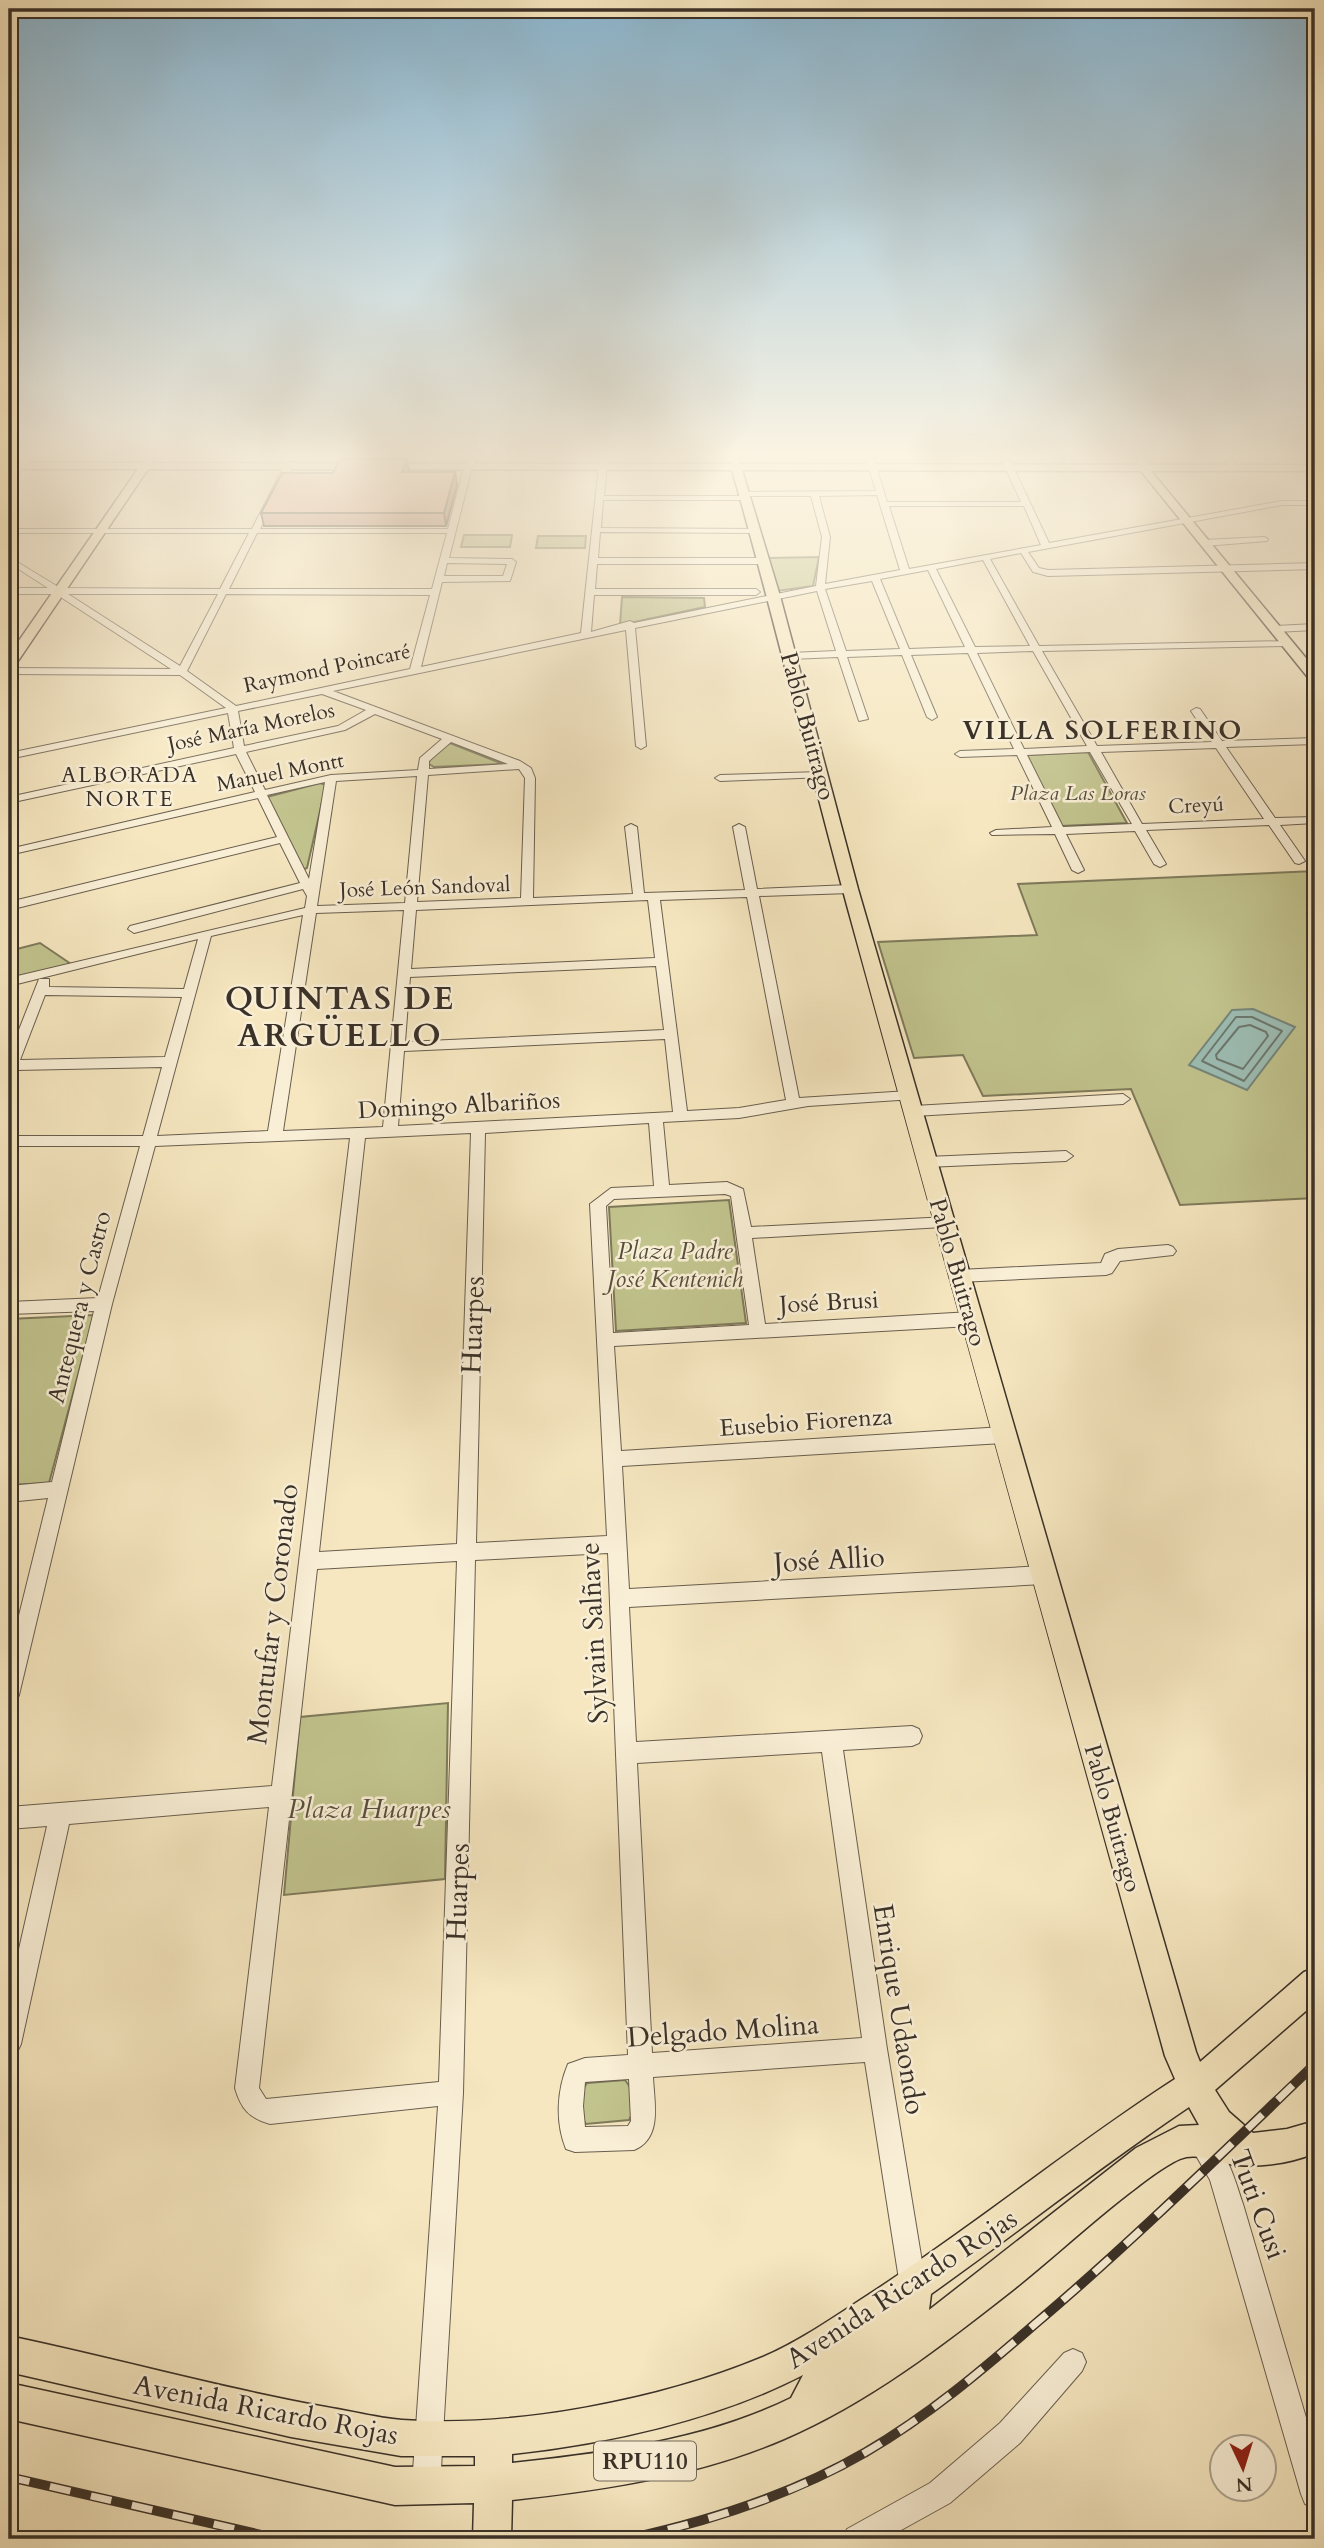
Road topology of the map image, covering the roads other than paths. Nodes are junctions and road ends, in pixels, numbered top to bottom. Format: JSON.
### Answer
{"nodes":[{"id":1,"x":34,"y":575,"type":"edge"},
{"id":2,"x":70,"y":575,"type":"edge"},
{"id":3,"x":233,"y":575,"type":"edge"},
{"id":4,"x":440,"y":575,"type":"edge"},
{"id":5,"x":508,"y":575,"type":"edge"},
{"id":6,"x":592,"y":575,"type":"edge"},
{"id":7,"x":767,"y":575,"type":"edge"},
{"id":8,"x":821,"y":575,"type":"edge"},
{"id":9,"x":885,"y":575,"type":"edge"},
{"id":10,"x":936,"y":575,"type":"edge"},
{"id":11,"x":995,"y":575,"type":"edge"},
{"id":12,"x":1231,"y":575,"type":"edge"},
{"id":13,"x":875,"y":577,"type":"junction"},
{"id":14,"x":439,"y":579,"type":"junction"},
{"id":15,"x":820,"y":587,"type":"junction"},
{"id":16,"x":59,"y":591,"type":"junction"},
{"id":17,"x":225,"y":591,"type":"junction"},
{"id":18,"x":9,"y":592,"type":"edge"},
{"id":19,"x":435,"y":592,"type":"junction"},
{"id":20,"x":590,"y":592,"type":"junction"},
{"id":21,"x":774,"y":595,"type":"junction"},
{"id":22,"x":630,"y":624,"type":"junction"},
{"id":23,"x":1315,"y":627,"type":"edge"},
{"id":24,"x":1275,"y":629,"type":"junction"},
{"id":25,"x":586,"y":634,"type":"junction"},
{"id":26,"x":1287,"y":643,"type":"junction"},
{"id":27,"x":1034,"y":648,"type":"junction"},
{"id":28,"x":970,"y":649,"type":"junction"},
{"id":29,"x":906,"y":651,"type":"junction"},
{"id":30,"x":842,"y":654,"type":"junction"},
{"id":31,"x":790,"y":656,"type":"junction"},
{"id":32,"x":9,"y":664,"type":"edge"},
{"id":33,"x":415,"y":670,"type":"junction"},
{"id":34,"x":9,"y":671,"type":"edge"},
{"id":35,"x":183,"y":671,"type":"junction"},
{"id":36,"x":1315,"y":677,"type":"edge"},
{"id":37,"x":321,"y":691,"type":"junction"},
{"id":38,"x":232,"y":708,"type":"junction"},
{"id":39,"x":375,"y":710,"type":"junction"},
{"id":40,"x":1196,"y":711,"type":"dead end"},
{"id":41,"x":932,"y":717,"type":"dead end"},
{"id":42,"x":863,"y":719,"type":"dead end"},
{"id":43,"x":448,"y":739,"type":"junction"},
{"id":44,"x":1315,"y":741,"type":"edge"},
{"id":45,"x":1219,"y":744,"type":"junction"},
{"id":46,"x":641,"y":746,"type":"dead end"},
{"id":47,"x":239,"y":749,"type":"junction"},
{"id":48,"x":1095,"y":749,"type":"junction"},
{"id":49,"x":1020,"y":752,"type":"junction"},
{"id":50,"x":960,"y":754,"type":"dead end"},
{"id":51,"x":9,"y":756,"type":"edge"},
{"id":52,"x":520,"y":766,"type":"junction"},
{"id":53,"x":423,"y":772,"type":"junction"},
{"id":54,"x":821,"y":775,"type":"junction"},
{"id":55,"x":331,"y":778,"type":"junction"},
{"id":56,"x":720,"y":778,"type":"dead end"},
{"id":57,"x":261,"y":794,"type":"junction"},
{"id":58,"x":9,"y":800,"type":"edge"},
{"id":59,"x":1315,"y":820,"type":"edge"},
{"id":60,"x":1272,"y":821,"type":"junction"},
{"id":61,"x":631,"y":827,"type":"dead end"},
{"id":62,"x":739,"y":827,"type":"dead end"},
{"id":63,"x":1139,"y":827,"type":"junction"},
{"id":64,"x":1058,"y":831,"type":"junction"},
{"id":65,"x":996,"y":833,"type":"dead end"},
{"id":66,"x":282,"y":839,"type":"junction"},
{"id":67,"x":9,"y":852,"type":"edge"},
{"id":68,"x":1299,"y":861,"type":"dead end"},
{"id":69,"x":1160,"y":864,"type":"dead end"},
{"id":70,"x":1078,"y":870,"type":"dead end"},
{"id":71,"x":309,"y":889,"type":"junction"},
{"id":72,"x":850,"y":889,"type":"junction"},
{"id":73,"x":752,"y":893,"type":"junction"},
{"id":74,"x":639,"y":898,"type":"junction"},
{"id":75,"x":654,"y":898,"type":"junction"},
{"id":76,"x":527,"y":902,"type":"junction"},
{"id":77,"x":9,"y":906,"type":"edge"},
{"id":78,"x":411,"y":907,"type":"junction"},
{"id":79,"x":311,"y":910,"type":"junction"},
{"id":80,"x":134,"y":929,"type":"dead end"},
{"id":81,"x":206,"y":933,"type":"junction"},
{"id":82,"x":662,"y":962,"type":"junction"},
{"id":83,"x":45,"y":972,"type":"junction"},
{"id":84,"x":406,"y":973,"type":"junction"},
{"id":85,"x":9,"y":982,"type":"edge"},
{"id":86,"x":42,"y":991,"type":"junction"},
{"id":87,"x":189,"y":993,"type":"junction"},
{"id":88,"x":670,"y":1034,"type":"junction"},
{"id":89,"x":399,"y":1047,"type":"junction"},
{"id":90,"x":170,"y":1062,"type":"junction"},
{"id":91,"x":10,"y":1069,"type":"edge"},
{"id":92,"x":1123,"y":1099,"type":"dead end"},
{"id":93,"x":793,"y":1102,"type":"junction"},
{"id":94,"x":912,"y":1103,"type":"junction"},
{"id":95,"x":681,"y":1117,"type":"junction"},
{"id":96,"x":656,"y":1118,"type":"junction"},
{"id":97,"x":478,"y":1128,"type":"junction"},
{"id":98,"x":390,"y":1131,"type":"junction"},
{"id":99,"x":358,"y":1132,"type":"junction"},
{"id":100,"x":275,"y":1135,"type":"junction"},
{"id":101,"x":9,"y":1141,"type":"edge"},
{"id":102,"x":150,"y":1141,"type":"junction"},
{"id":103,"x":1066,"y":1156,"type":"dead end"},
{"id":104,"x":927,"y":1162,"type":"junction"},
{"id":105,"x":662,"y":1191,"type":"junction"},
{"id":106,"x":738,"y":1194,"type":"joint"},
{"id":107,"x":603,"y":1198,"type":"joint"},
{"id":108,"x":943,"y":1221,"type":"junction"},
{"id":109,"x":745,"y":1233,"type":"junction"},
{"id":110,"x":1168,"y":1251,"type":"dead end"},
{"id":111,"x":958,"y":1276,"type":"junction"},
{"id":112,"x":104,"y":1304,"type":"junction"},
{"id":113,"x":9,"y":1308,"type":"edge"},
{"id":114,"x":971,"y":1319,"type":"junction"},
{"id":115,"x":758,"y":1330,"type":"junction"},
{"id":116,"x":606,"y":1340,"type":"junction"},
{"id":117,"x":1003,"y":1434,"type":"junction"},
{"id":118,"x":612,"y":1459,"type":"junction"},
{"id":119,"x":60,"y":1489,"type":"junction"},
{"id":120,"x":9,"y":1494,"type":"edge"},
{"id":121,"x":617,"y":1544,"type":"junction"},
{"id":122,"x":466,"y":1553,"type":"junction"},
{"id":123,"x":308,"y":1561,"type":"junction"},
{"id":124,"x":1043,"y":1575,"type":"junction"},
{"id":125,"x":619,"y":1599,"type":"junction"},
{"id":126,"x":9,"y":1695,"type":"edge"},
{"id":127,"x":912,"y":1736,"type":"dead end"},
{"id":128,"x":831,"y":1741,"type":"junction"},
{"id":129,"x":627,"y":1753,"type":"junction"},
{"id":130,"x":280,"y":1796,"type":"junction"},
{"id":131,"x":60,"y":1815,"type":"junction"},
{"id":132,"x":9,"y":1818,"type":"edge"},
{"id":133,"x":1315,"y":1983,"type":"edge"},
{"id":134,"x":9,"y":2043,"type":"edge"},
{"id":135,"x":875,"y":2049,"type":"junction"},
{"id":136,"x":641,"y":2066,"type":"junction"},
{"id":137,"x":576,"y":2072,"type":"joint"},
{"id":138,"x":1187,"y":2090,"type":"junction"},
{"id":139,"x":450,"y":2093,"type":"junction"},
{"id":140,"x":1315,"y":2137,"type":"edge"},
{"id":141,"x":1196,"y":2140,"type":"junction"},
{"id":142,"x":1253,"y":2149,"type":"junction"},
{"id":143,"x":913,"y":2286,"type":"junction"},
{"id":144,"x":9,"y":2354,"type":"edge"},
{"id":145,"x":1073,"y":2362,"type":"dead end"},
{"id":146,"x":9,"y":2400,"type":"edge"},
{"id":147,"x":804,"y":2410,"type":"junction"},
{"id":148,"x":494,"y":2437,"type":"junction"},
{"id":149,"x":430,"y":2439,"type":"junction"},
{"id":150,"x":494,"y":2484,"type":"junction"},
{"id":151,"x":426,"y":2487,"type":"junction"},
{"id":152,"x":1315,"y":2494,"type":"edge"},
{"id":153,"x":492,"y":2539,"type":"edge"},
{"id":154,"x":857,"y":2539,"type":"edge"}],
"edges":[{"from":1,"to":16,"type":"street"},
{"from":2,"to":16,"type":"main road"},
{"from":3,"to":17,"type":"street"},
{"from":4,"to":14,"type":"street"},
{"from":5,"to":14,"type":"street"},
{"from":6,"to":20,"type":"street"},
{"from":7,"to":21,"type":"main road","name":"Pablo Buitrago"},
{"from":8,"to":15,"type":"street"},
{"from":9,"to":13,"type":"street","name":"Raymond Poincaré"},
{"from":10,"to":28,"type":"street"},
{"from":11,"to":27,"type":"street"},
{"from":12,"to":24,"type":"main road"},
{"from":13,"to":15,"type":"street","name":"Raymond Poincaré"},
{"from":13,"to":29,"type":"street"},
{"from":14,"to":19,"type":"street"},
{"from":15,"to":21,"type":"street","name":"Raymond Poincaré"},
{"from":15,"to":30,"type":"street"},
{"from":16,"to":17,"type":"street"},
{"from":16,"to":18,"type":"street"},
{"from":16,"to":32,"type":"main road"},
{"from":16,"to":35,"type":"street"},
{"from":17,"to":19,"type":"street"},
{"from":17,"to":35,"type":"street"},
{"from":19,"to":33,"type":"street"},
{"from":20,"to":21,"type":"street"},
{"from":20,"to":25,"type":"street"},
{"from":21,"to":22,"type":"street","name":"Raymond Poincaré"},
{"from":21,"to":31,"type":"main road","name":"Pablo Buitrago"},
{"from":22,"to":25,"type":"street","name":"Raymond Poincaré"},
{"from":22,"to":46,"type":"street"},
{"from":23,"to":24,"type":"street"},
{"from":24,"to":26,"type":"main road"},
{"from":25,"to":33,"type":"street","name":"Raymond Poincaré"},
{"from":26,"to":27,"type":"street"},
{"from":26,"to":36,"type":"main road"},
{"from":27,"to":28,"type":"street"},
{"from":27,"to":48,"type":"street"},
{"from":28,"to":29,"type":"street"},
{"from":28,"to":49,"type":"street"},
{"from":29,"to":30,"type":"street"},
{"from":29,"to":41,"type":"street"},
{"from":30,"to":31,"type":"street"},
{"from":30,"to":42,"type":"street"},
{"from":31,"to":54,"type":"main road","name":"Pablo Buitrago"},
{"from":33,"to":37,"type":"street","name":"Raymond Poincaré"},
{"from":34,"to":35,"type":"street"},
{"from":35,"to":38,"type":"street"},
{"from":37,"to":38,"type":"street","name":"Raymond Poincaré"},
{"from":37,"to":39,"type":"street"},
{"from":38,"to":47,"type":"street"},
{"from":38,"to":51,"type":"street","name":"Raymond Poincaré"},
{"from":39,"to":43,"type":"street"},
{"from":39,"to":47,"type":"street","name":"José María Morelos"},
{"from":40,"to":45,"type":"street"},
{"from":43,"to":52,"type":"street"},
{"from":43,"to":53,"type":"street"},
{"from":44,"to":45,"type":"street"},
{"from":45,"to":48,"type":"street"},
{"from":45,"to":60,"type":"street"},
{"from":47,"to":57,"type":"street"},
{"from":47,"to":58,"type":"street","name":"José María Morelos"},
{"from":48,"to":49,"type":"street"},
{"from":48,"to":63,"type":"street"},
{"from":49,"to":50,"type":"street"},
{"from":49,"to":64,"type":"street"},
{"from":52,"to":53,"type":"street","name":"Manuel Montt"},
{"from":52,"to":76,"type":"street"},
{"from":53,"to":55,"type":"street","name":"Manuel Montt"},
{"from":53,"to":78,"type":"street"},
{"from":54,"to":56,"type":"street"},
{"from":54,"to":72,"type":"main road","name":"Pablo Buitrago"},
{"from":55,"to":57,"type":"street","name":"Manuel Montt"},
{"from":55,"to":71,"type":"street"},
{"from":57,"to":66,"type":"street"},
{"from":57,"to":67,"type":"street","name":"Manuel Montt"},
{"from":59,"to":60,"type":"street","name":"Creyú"},
{"from":60,"to":63,"type":"street","name":"Creyú"},
{"from":60,"to":68,"type":"street"},
{"from":61,"to":74,"type":"street"},
{"from":62,"to":73,"type":"street"},
{"from":63,"to":64,"type":"street","name":"Creyú"},
{"from":63,"to":69,"type":"street"},
{"from":64,"to":65,"type":"street","name":"Creyú"},
{"from":64,"to":70,"type":"street"},
{"from":66,"to":71,"type":"street"},
{"from":66,"to":77,"type":"street"},
{"from":71,"to":79,"type":"street"},
{"from":71,"to":80,"type":"street"},
{"from":72,"to":73,"type":"street","name":"José León Sandoval"},
{"from":72,"to":94,"type":"main road","name":"Pablo Buitrago"},
{"from":73,"to":75,"type":"street","name":"José León Sandoval"},
{"from":73,"to":93,"type":"street"},
{"from":74,"to":75,"type":"street","name":"José León Sandoval"},
{"from":74,"to":76,"type":"street","name":"José León Sandoval"},
{"from":75,"to":82,"type":"street"},
{"from":76,"to":78,"type":"street","name":"José León Sandoval"},
{"from":78,"to":79,"type":"street","name":"José León Sandoval"},
{"from":78,"to":84,"type":"street"},
{"from":79,"to":81,"type":"street","name":"José León Sandoval"},
{"from":79,"to":100,"type":"street"},
{"from":81,"to":83,"type":"street","name":"José León Sandoval"},
{"from":81,"to":87,"type":"street","name":"Antequera y Castro"},
{"from":82,"to":84,"type":"street"},
{"from":82,"to":88,"type":"street"},
{"from":83,"to":85,"type":"street","name":"José León Sandoval"},
{"from":83,"to":86,"type":"street"},
{"from":84,"to":89,"type":"street"},
{"from":86,"to":87,"type":"street"},
{"from":86,"to":91,"type":"street"},
{"from":87,"to":90,"type":"street","name":"Antequera y Castro"},
{"from":88,"to":89,"type":"street"},
{"from":88,"to":95,"type":"street"},
{"from":89,"to":98,"type":"street"},
{"from":90,"to":91,"type":"street"},
{"from":90,"to":102,"type":"street","name":"Antequera y Castro"},
{"from":92,"to":94,"type":"street","name":"Domingo Albariños"},
{"from":93,"to":94,"type":"street","name":"Domingo Albariños"},
{"from":93,"to":95,"type":"street","name":"Domingo Albariños"},
{"from":94,"to":104,"type":"main road","name":"Pablo Buitrago"},
{"from":95,"to":96,"type":"street","name":"Domingo Albariños"},
{"from":96,"to":97,"type":"street","name":"Domingo Albariños"},
{"from":96,"to":105,"type":"street"},
{"from":97,"to":98,"type":"street","name":"Domingo Albariños"},
{"from":97,"to":122,"type":"street","name":"Huarpes"},
{"from":98,"to":99,"type":"street","name":"Domingo Albariños"},
{"from":99,"to":100,"type":"street","name":"Domingo Albariños"},
{"from":99,"to":123,"type":"street","name":"Montufar y Coronado"},
{"from":100,"to":102,"type":"street","name":"Domingo Albariños"},
{"from":101,"to":102,"type":"street","name":"Domingo Albariños"},
{"from":102,"to":112,"type":"street","name":"Antequera y Castro"},
{"from":103,"to":104,"type":"street"},
{"from":104,"to":108,"type":"main road","name":"Pablo Buitrago"},
{"from":105,"to":106,"type":"street"},
{"from":105,"to":107,"type":"street"},
{"from":106,"to":109,"type":"street"},
{"from":107,"to":116,"type":"street","name":"Sylvain Salñave"},
{"from":108,"to":109,"type":"street"},
{"from":108,"to":111,"type":"main road","name":"Pablo Buitrago"},
{"from":109,"to":115,"type":"street"},
{"from":110,"to":111,"type":"street"},
{"from":111,"to":114,"type":"main road","name":"Pablo Buitrago"},
{"from":112,"to":113,"type":"street"},
{"from":112,"to":119,"type":"street","name":"Antequera y Castro"},
{"from":114,"to":115,"type":"street","name":"José Brusi"},
{"from":114,"to":117,"type":"main road","name":"Pablo Buitrago"},
{"from":115,"to":116,"type":"street","name":"José Brusi"},
{"from":116,"to":118,"type":"street","name":"Sylvain Salñave"},
{"from":117,"to":118,"type":"street","name":"Eusebio Fiorenza"},
{"from":117,"to":124,"type":"main road","name":"Pablo Buitrago"},
{"from":118,"to":121,"type":"street","name":"Sylvain Salñave"},
{"from":119,"to":120,"type":"street"},
{"from":119,"to":126,"type":"street","name":"Antequera y Castro"},
{"from":121,"to":122,"type":"street"},
{"from":121,"to":125,"type":"street","name":"Sylvain Salñave"},
{"from":122,"to":123,"type":"street"},
{"from":122,"to":139,"type":"street","name":"Huarpes"},
{"from":123,"to":130,"type":"street","name":"Montufar y Coronado"},
{"from":124,"to":125,"type":"street","name":"José Allio"},
{"from":124,"to":138,"type":"main road","name":"Pablo Buitrago"},
{"from":125,"to":129,"type":"street","name":"Sylvain Salñave"},
{"from":127,"to":128,"type":"street"},
{"from":128,"to":129,"type":"street"},
{"from":128,"to":135,"type":"street","name":"Enrique Udaondo"},
{"from":129,"to":136,"type":"street","name":"Sylvain Salñave"},
{"from":130,"to":131,"type":"street"},
{"from":130,"to":139,"type":"street","name":"Montufar y Coronado"},
{"from":131,"to":132,"type":"street"},
{"from":131,"to":134,"type":"street"},
{"from":133,"to":138,"type":"main road","name":"Avenida Ricardo Rojas"},
{"from":135,"to":136,"type":"street","name":"Delgado Molina"},
{"from":135,"to":143,"type":"street","name":"Enrique Udaondo"},
{"from":136,"to":137,"type":"street","name":"Delgado Molina"},
{"from":136,"to":137,"type":"street","name":"Sylvain Salñave"},
{"from":138,"to":142,"type":"main road","name":"Pablo Buitrago"},
{"from":138,"to":143,"type":"main road","name":"Avenida Ricardo Rojas"},
{"from":139,"to":149,"type":"street","name":"Huarpes"},
{"from":140,"to":142,"type":"main road"},
{"from":141,"to":142,"type":"main road"},
{"from":141,"to":147,"type":"main road","name":"Avenida Ricardo Rojas","number":"RPU110"},
{"from":141,"to":152,"type":"street","name":"Tuti Cusi"},
{"from":143,"to":147,"type":"main road"},
{"from":143,"to":148,"type":"main road","name":"Avenida Ricardo Rojas","number":"RPU110"},
{"from":144,"to":149,"type":"main road","name":"Avenida Ricardo Rojas","number":"RPU110"},
{"from":145,"to":154,"type":"street"},
{"from":146,"to":151,"type":"main road","name":"Avenida Ricardo Rojas","number":"RPU110"},
{"from":147,"to":150,"type":"main road","name":"Avenida Ricardo Rojas","number":"RPU110"},
{"from":148,"to":149,"type":"main road","name":"Avenida Ricardo Rojas","number":"RPU110"},
{"from":148,"to":150,"type":"main road"},
{"from":149,"to":151,"type":"street","name":"Huarpes"},
{"from":150,"to":151,"type":"main road","name":"Avenida Ricardo Rojas","number":"RPU110"},
{"from":150,"to":153,"type":"main road"}]}
